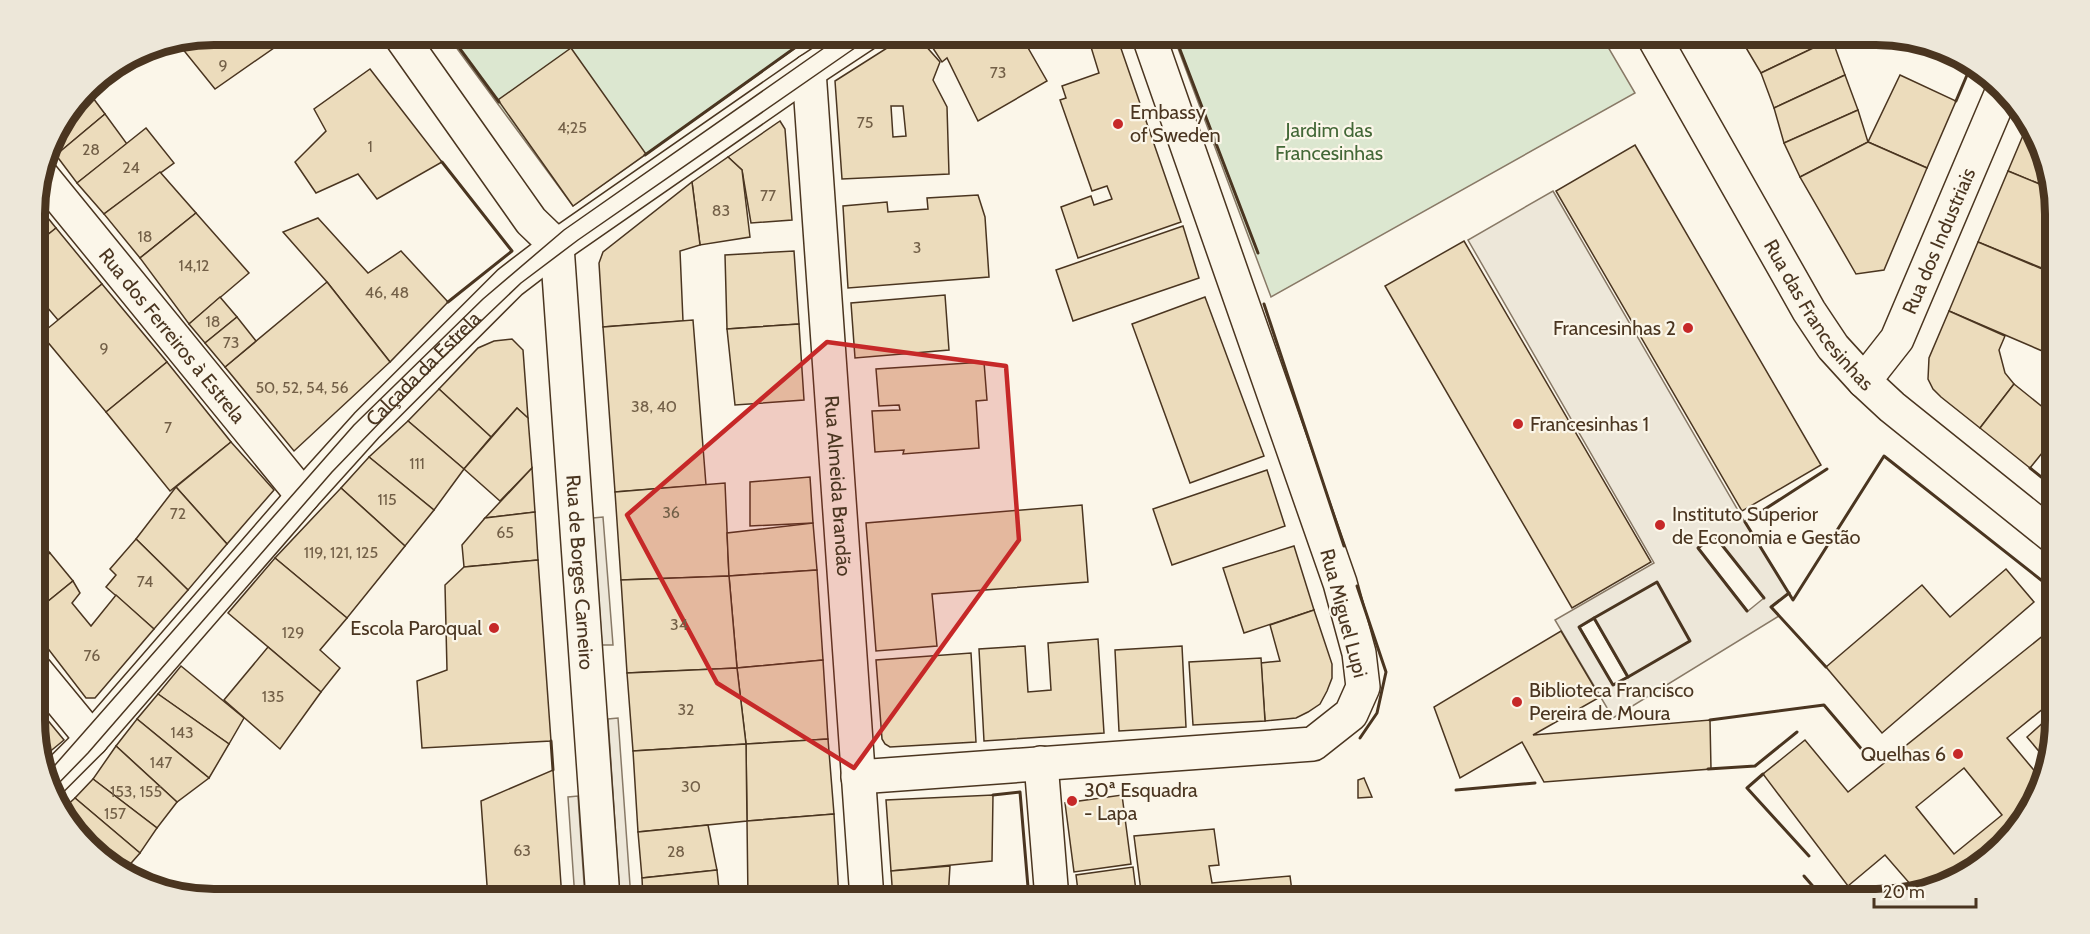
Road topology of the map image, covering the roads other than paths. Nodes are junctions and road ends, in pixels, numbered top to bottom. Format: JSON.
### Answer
{"nodes":[{"id":1,"x":407,"y":45,"type":"edge"},
{"id":2,"x":848,"y":45,"type":"edge"},
{"id":3,"x":1152,"y":45,"type":"edge"},
{"id":4,"x":1658,"y":45,"type":"edge"},
{"id":5,"x":808,"y":71,"type":"junction"},
{"id":6,"x":1999,"y":98,"type":"edge"},
{"id":7,"x":48,"y":183,"type":"edge"},
{"id":8,"x":557,"y":246,"type":"junction"},
{"id":9,"x":1863,"y":381,"type":"junction"},
{"id":10,"x":303,"y":496,"type":"junction"},
{"id":11,"x":2045,"y":530,"type":"edge"},
{"id":12,"x":45,"y":682,"type":"edge"},
{"id":13,"x":92,"y":739,"type":"junction"},
{"id":14,"x":1041,"y":762,"type":"junction"},
{"id":15,"x":55,"y":776,"type":"edge"},
{"id":16,"x":858,"y":777,"type":"junction"},
{"id":17,"x":602,"y":889,"type":"edge"},
{"id":18,"x":866,"y":889,"type":"edge"},
{"id":19,"x":1051,"y":889,"type":"edge"}],
"edges":[{"from":1,"to":8,"type":"street"},
{"from":2,"to":5,"type":"street","name":"Calçada da Estrela"},
{"from":3,"to":14,"type":"street","name":"Rua Miguel Lupi"},
{"from":4,"to":9,"type":"street","name":"Rua das Francesinhas"},
{"from":5,"to":8,"type":"street","name":"Calçada da Estrela"},
{"from":5,"to":16,"type":"street","name":"Rua Almeida Brandão"},
{"from":6,"to":9,"type":"street","name":"Rua dos Industriais"},
{"from":7,"to":10,"type":"street","name":"Rua dos Ferreiros à Estrela"},
{"from":8,"to":10,"type":"street","name":"Calçada da Estrela"},
{"from":8,"to":17,"type":"street","name":"Rua de Borges Carneiro"},
{"from":9,"to":11,"type":"street","name":"Rua das Francesinhas"},
{"from":10,"to":13,"type":"street","name":"Calçada da Estrela"},
{"from":12,"to":13,"type":"street"},
{"from":13,"to":15,"type":"street","name":"Calçada da Estrela"},
{"from":14,"to":16,"type":"street","name":"Rua Miguel Lupi"},
{"from":14,"to":19,"type":"street"},
{"from":16,"to":18,"type":"street","name":"Rua Almeida Brandão"}]}
